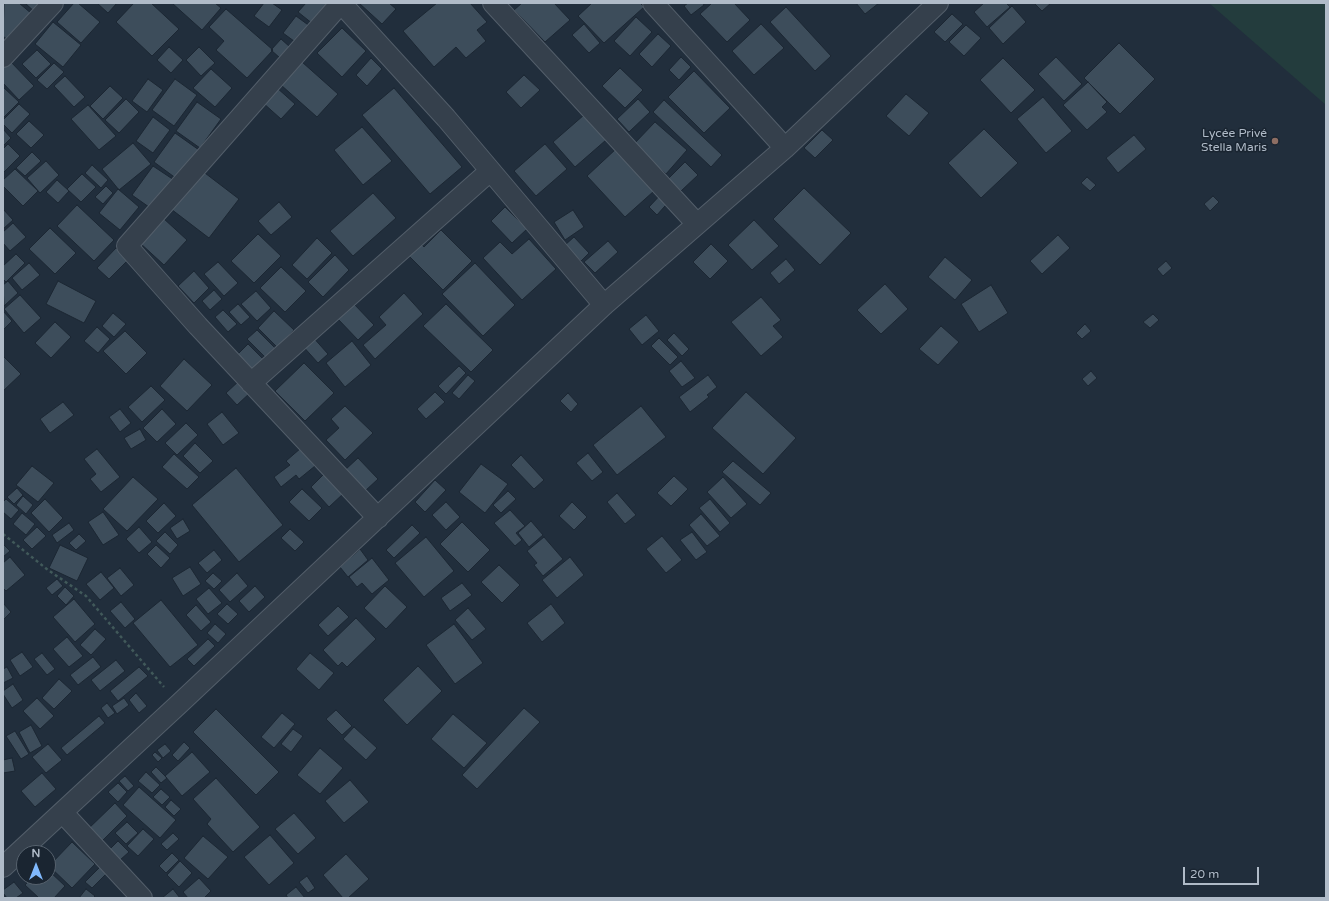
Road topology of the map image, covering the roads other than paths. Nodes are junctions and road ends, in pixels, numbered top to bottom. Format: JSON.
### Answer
{"nodes":[{"id":1,"x":53,"y":3,"type":"edge"},
{"id":2,"x":341,"y":3,"type":"edge"},
{"id":3,"x":493,"y":3,"type":"edge"},
{"id":4,"x":653,"y":3,"type":"edge"},
{"id":5,"x":938,"y":3,"type":"edge"},
{"id":6,"x":3,"y":56,"type":"edge"},
{"id":7,"x":785,"y":148,"type":"junction"},
{"id":8,"x":490,"y":171,"type":"junction"},
{"id":9,"x":697,"y":224,"type":"junction"},
{"id":10,"x":604,"y":305,"type":"junction"},
{"id":11,"x":251,"y":383,"type":"junction"},
{"id":12,"x":378,"y":518,"type":"junction"},
{"id":13,"x":63,"y":813,"type":"junction"},
{"id":14,"x":3,"y":867,"type":"edge"},
{"id":15,"x":142,"y":898,"type":"edge"}],
"edges":[{"from":1,"to":6,"type":"street"},
{"from":2,"to":8,"type":"street"},
{"from":2,"to":11,"type":"street"},
{"from":3,"to":9,"type":"street"},
{"from":4,"to":7,"type":"street"},
{"from":5,"to":7,"type":"street"},
{"from":7,"to":9,"type":"street"},
{"from":8,"to":10,"type":"street"},
{"from":8,"to":11,"type":"street"},
{"from":9,"to":10,"type":"street"},
{"from":10,"to":12,"type":"street"},
{"from":11,"to":12,"type":"street"},
{"from":12,"to":13,"type":"street"},
{"from":13,"to":14,"type":"street"},
{"from":13,"to":15,"type":"street"}]}
